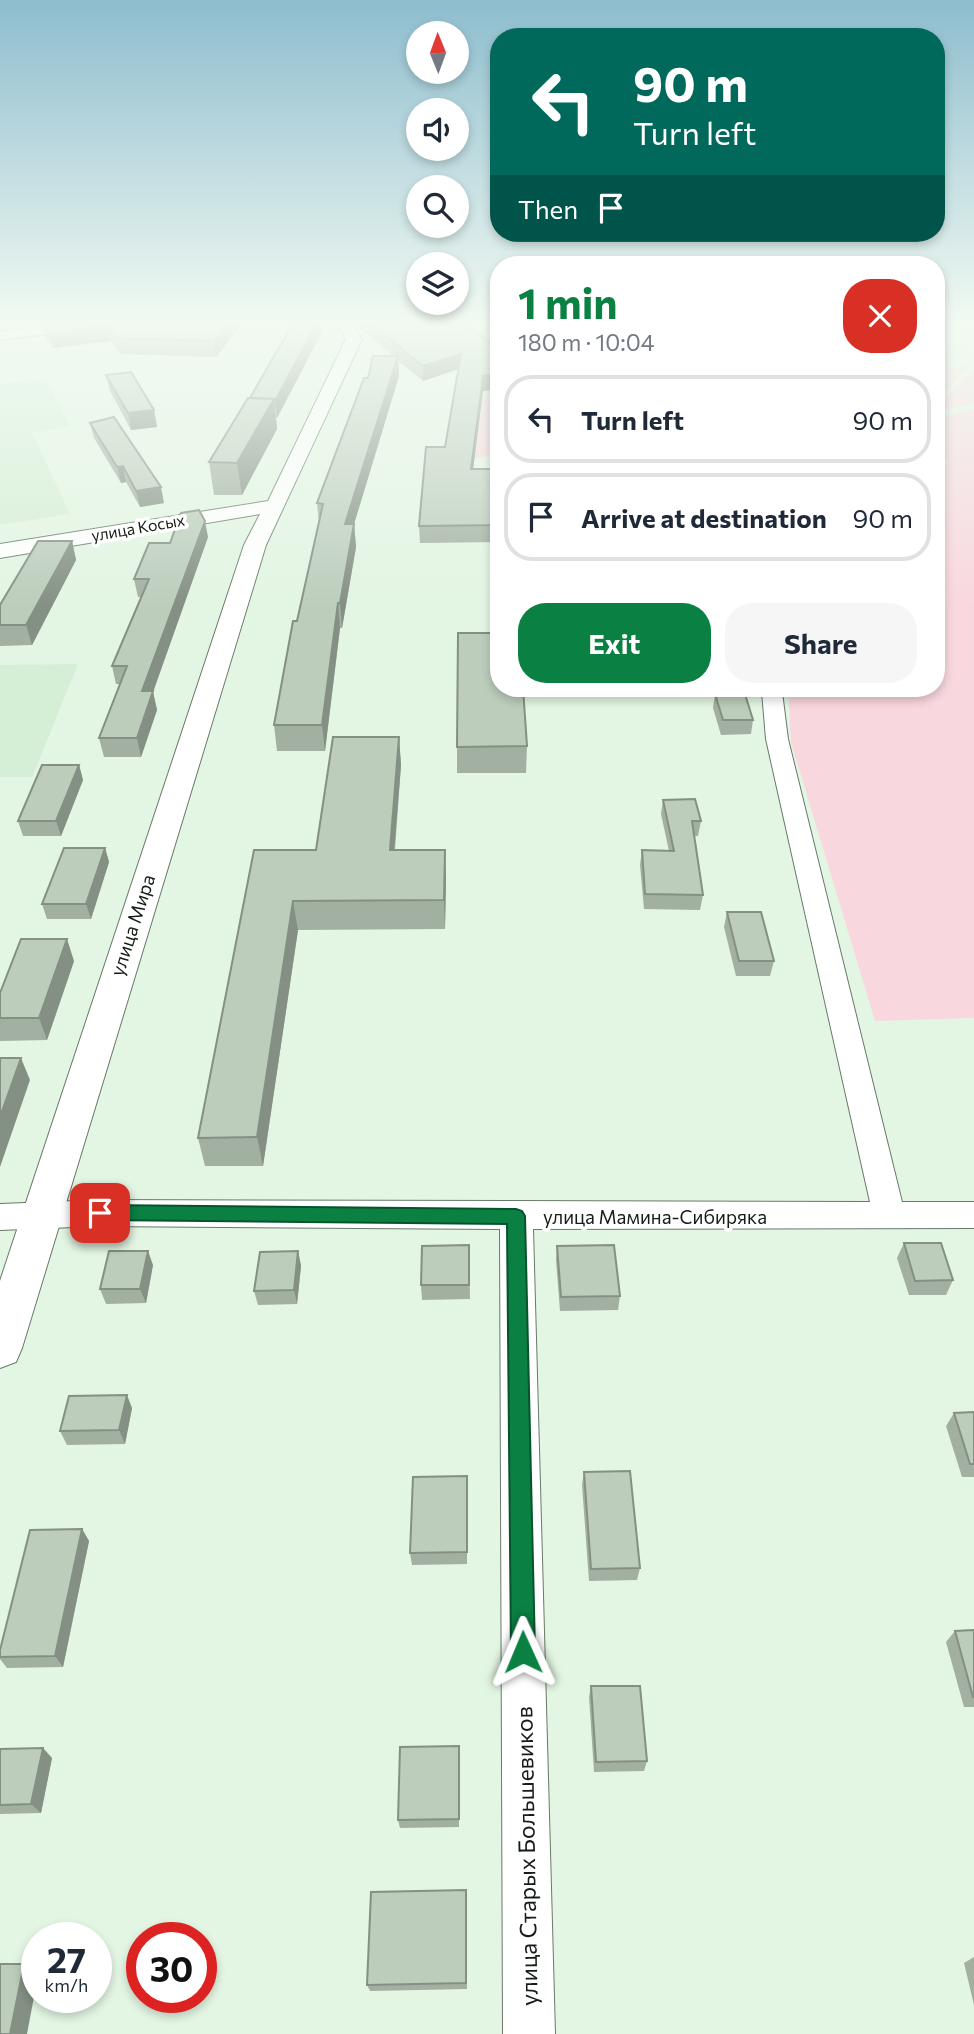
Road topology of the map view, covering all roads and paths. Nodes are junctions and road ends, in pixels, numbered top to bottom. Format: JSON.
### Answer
{"nodes":[{"id":1,"x":317,"y":418,"type":"edge"},
{"id":2,"x":276,"y":506,"type":"junction"},
{"id":3,"x":0,"y":551,"type":"edge"},
{"id":4,"x":773,"y":697,"type":"edge"},
{"id":5,"x":516,"y":1216,"type":"junction"},
{"id":6,"x":889,"y":1216,"type":"junction"},
{"id":7,"x":974,"y":1216,"type":"edge"},
{"id":8,"x":20,"y":1217,"type":"edge"},
{"id":9,"x":0,"y":1348,"type":"edge"},
{"id":10,"x":529,"y":2034,"type":"edge"}],
"edges":[{"from":1,"to":2,"type":"street","name":"улица Мира"},
{"from":2,"to":3,"type":"street","name":"улица Косых"},
{"from":2,"to":8,"type":"street","name":"улица Мира"},
{"from":4,"to":6,"type":"street"},
{"from":5,"to":6,"type":"street","name":"улица Мамина-Сибиряка"},
{"from":5,"to":8,"type":"street","name":"улица Мамина-Сибиряка"},
{"from":5,"to":10,"type":"street","name":"улица Старых Большевиков"},
{"from":6,"to":7,"type":"street","name":"улица Мамина-Сибиряка"},
{"from":8,"to":9,"type":"street","name":"улица Мира"}]}
